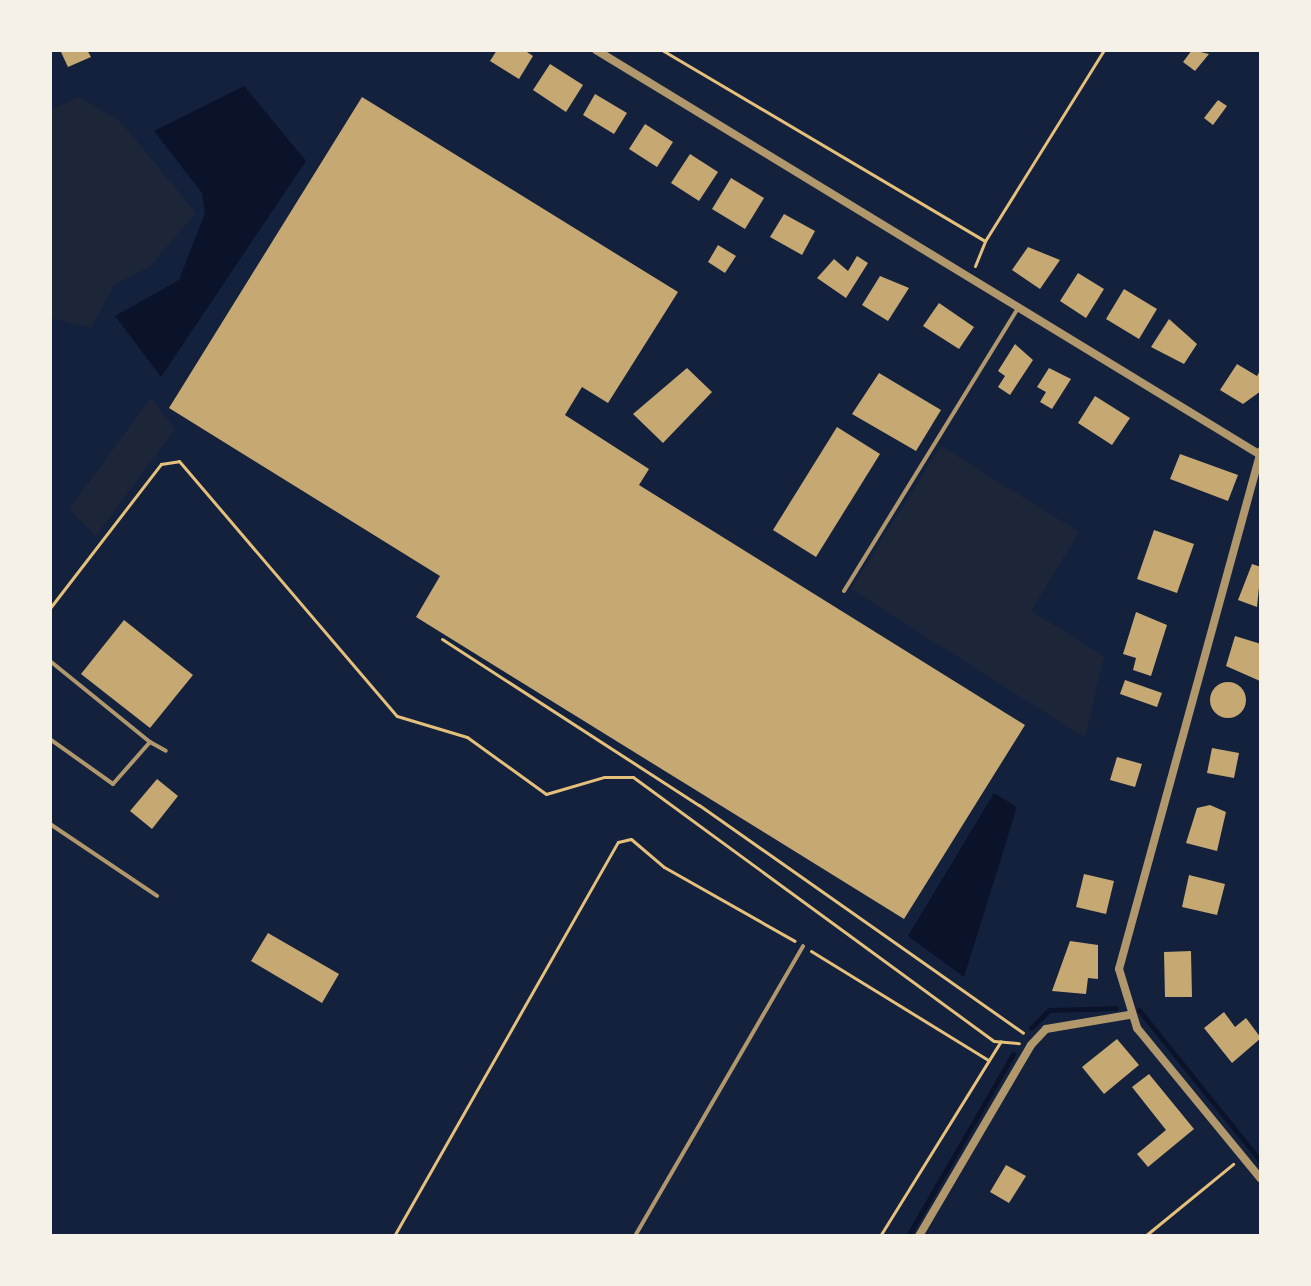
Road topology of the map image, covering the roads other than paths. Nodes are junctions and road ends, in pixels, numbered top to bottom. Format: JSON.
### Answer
{"nodes":[{"id":1,"x":596,"y":50,"type":"edge"},
{"id":2,"x":1019,"y":307,"type":"junction"},
{"id":3,"x":1260,"y":452,"type":"edge"},
{"id":4,"x":844,"y":591,"type":"dead end"},
{"id":5,"x":50,"y":661,"type":"edge"},
{"id":6,"x":50,"y":739,"type":"edge"},
{"id":7,"x":150,"y":742,"type":"junction"},
{"id":8,"x":166,"y":751,"type":"dead end"},
{"id":9,"x":50,"y":824,"type":"edge"},
{"id":10,"x":157,"y":896,"type":"dead end"},
{"id":11,"x":803,"y":946,"type":"road end"},
{"id":12,"x":1129,"y":1015,"type":"junction"},
{"id":13,"x":1261,"y":1179,"type":"edge"},
{"id":14,"x":635,"y":1236,"type":"edge"},
{"id":15,"x":919,"y":1236,"type":"edge"}],
"edges":[{"from":1,"to":2,"type":"street"},
{"from":2,"to":3,"type":"street"},
{"from":2,"to":4,"type":"lane"},
{"from":3,"to":12,"type":"street"},
{"from":5,"to":7,"type":"lane"},
{"from":6,"to":7,"type":"lane"},
{"from":7,"to":8,"type":"lane"},
{"from":9,"to":10,"type":"lane"},
{"from":11,"to":14,"type":"lane"},
{"from":12,"to":13,"type":"street"},
{"from":12,"to":15,"type":"street"}]}
